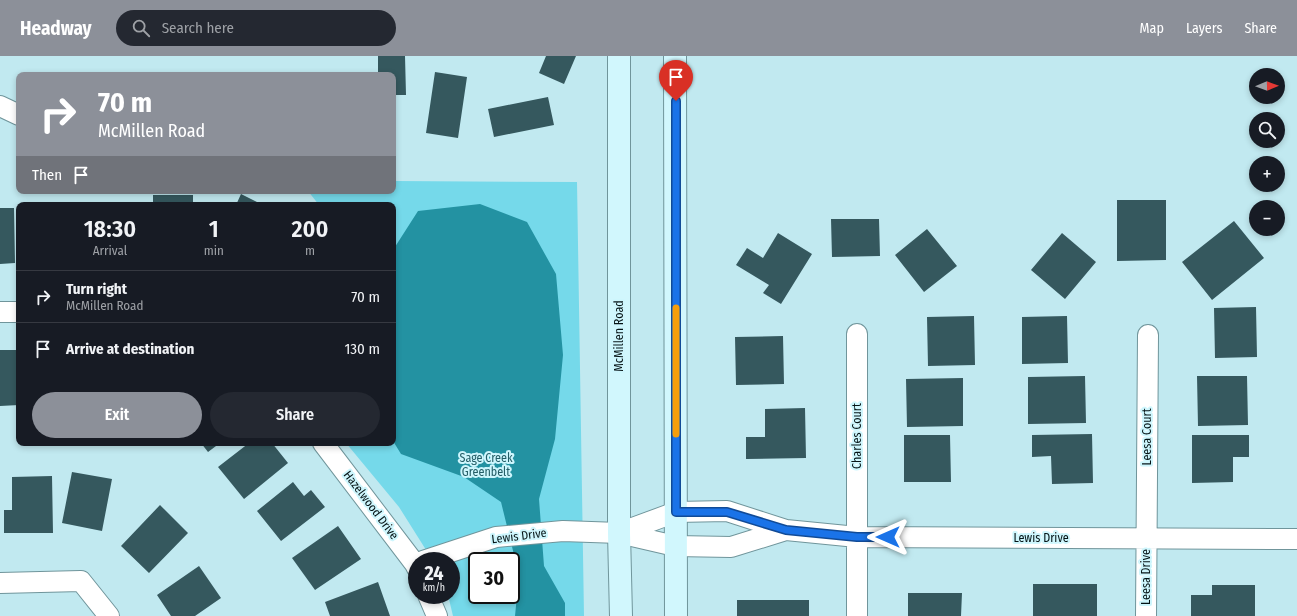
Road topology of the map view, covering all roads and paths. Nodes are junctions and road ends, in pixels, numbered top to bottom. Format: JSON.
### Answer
{"nodes":[{"id":1,"x":619,"y":56,"type":"edge"},
{"id":2,"x":675,"y":56,"type":"edge"},
{"id":3,"x":0,"y":106,"type":"edge"},
{"id":4,"x":16,"y":114,"type":"edge"},
{"id":5,"x":0,"y":312,"type":"edge"},
{"id":6,"x":16,"y":312,"type":"edge"},
{"id":7,"x":857,"y":334,"type":"dead end"},
{"id":8,"x":1148,"y":335,"type":"dead end"},
{"id":9,"x":325,"y":446,"type":"edge"},
{"id":10,"x":676,"y":512,"type":"junction"},
{"id":11,"x":786,"y":530,"type":"junction"},
{"id":12,"x":619,"y":533,"type":"junction"},
{"id":13,"x":857,"y":537,"type":"junction"},
{"id":14,"x":1146,"y":539,"type":"junction"},
{"id":15,"x":1297,"y":540,"type":"edge"},
{"id":16,"x":675,"y":546,"type":"junction"},
{"id":17,"x":409,"y":552,"type":"edge"},
{"id":18,"x":454,"y":552,"type":"edge"},
{"id":19,"x":0,"y":583,"type":"edge"},
{"id":20,"x":432,"y":604,"type":"edge"},
{"id":21,"x":109,"y":616,"type":"edge"},
{"id":22,"x":437,"y":616,"type":"edge"},
{"id":23,"x":620,"y":616,"type":"edge"},
{"id":24,"x":676,"y":616,"type":"edge"},
{"id":25,"x":857,"y":616,"type":"edge"},
{"id":26,"x":1146,"y":616,"type":"edge"}],
"edges":[{"from":1,"to":12,"type":"main road","name":"McMillen Road"},
{"from":2,"to":10,"type":"main road"},
{"from":3,"to":4,"type":"street"},
{"from":5,"to":6,"type":"street"},
{"from":7,"to":13,"type":"street","name":"Charles Court"},
{"from":8,"to":14,"type":"street","name":"Leesa Court"},
{"from":9,"to":17,"type":"street","name":"Hazelwood Drive"},
{"from":10,"to":11,"type":"street","name":"Lewis Drive"},
{"from":10,"to":12,"type":"street","name":"Lewis Drive"},
{"from":10,"to":16,"type":"main road"},
{"from":11,"to":13,"type":"street","name":"Lewis Drive"},
{"from":11,"to":16,"type":"street","name":"Lewis Drive"},
{"from":12,"to":16,"type":"street","name":"Lewis Drive"},
{"from":12,"to":18,"type":"street","name":"Lewis Drive"},
{"from":12,"to":23,"type":"main road","name":"McMillen Road"},
{"from":13,"to":14,"type":"street","name":"Lewis Drive"},
{"from":13,"to":25,"type":"street","name":"Charles Court"},
{"from":14,"to":15,"type":"street","name":"Lewis Drive"},
{"from":14,"to":26,"type":"street","name":"Leesa Drive"},
{"from":16,"to":24,"type":"main road"},
{"from":19,"to":21,"type":"street"},
{"from":20,"to":22,"type":"street"}]}
